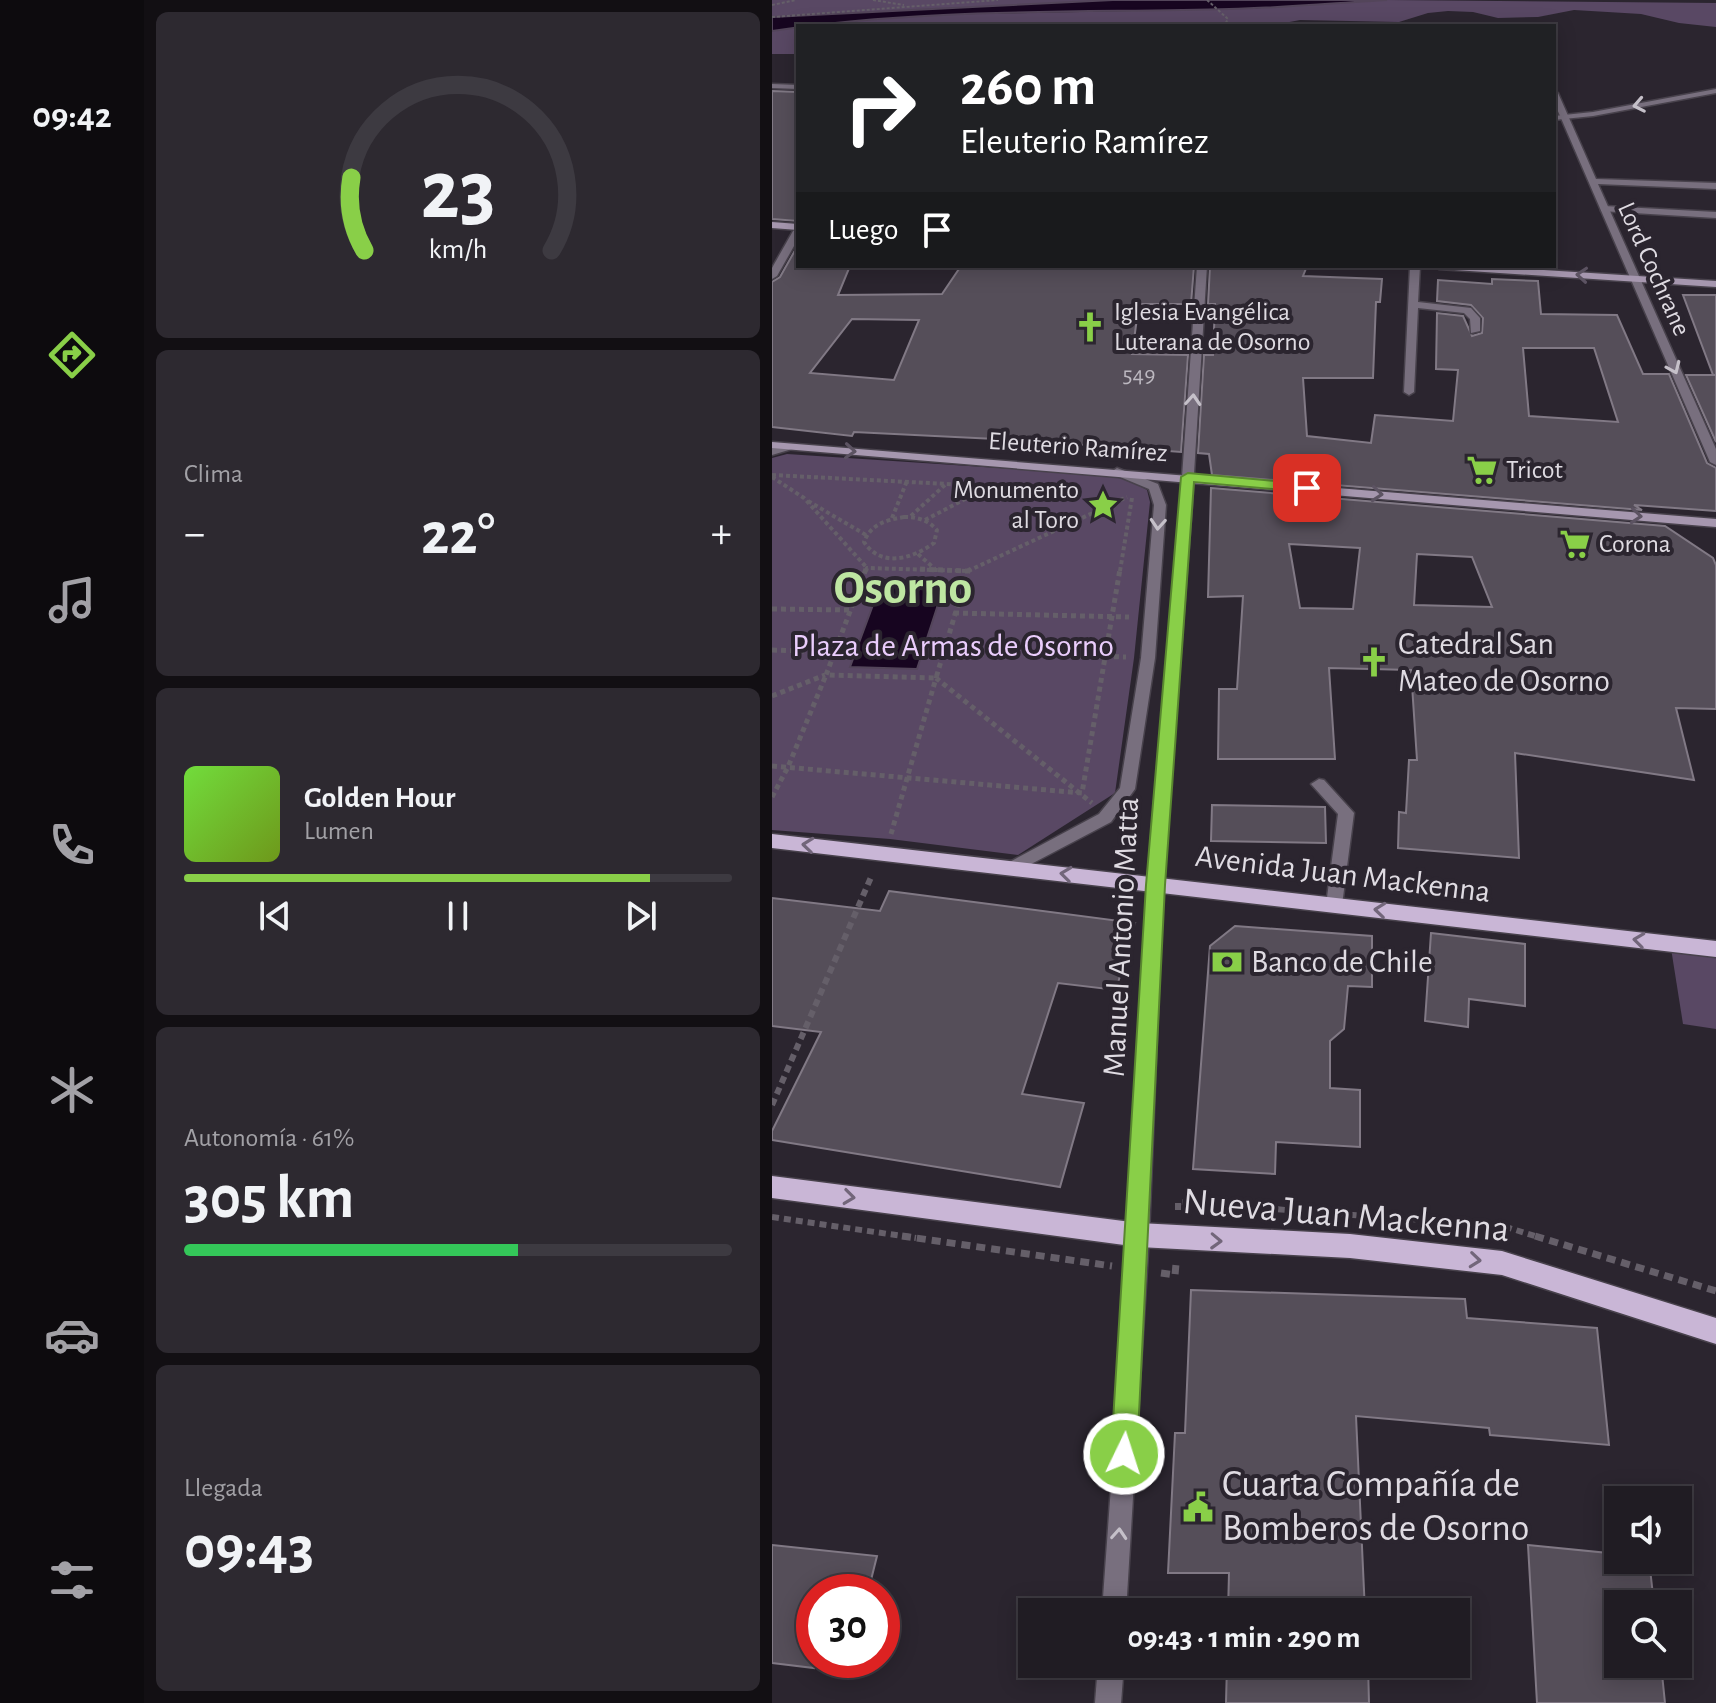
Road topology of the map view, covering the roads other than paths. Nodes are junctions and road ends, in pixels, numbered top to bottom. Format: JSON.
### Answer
{"nodes":[{"id":1,"x":772,"y":86,"type":"edge"},
{"id":2,"x":796,"y":87,"type":"edge"},
{"id":3,"x":1716,"y":91,"type":"edge"},
{"id":4,"x":1559,"y":118,"type":"edge"},
{"id":5,"x":1591,"y":181,"type":"junction"},
{"id":6,"x":1716,"y":186,"type":"edge"},
{"id":7,"x":1604,"y":209,"type":"junction"},
{"id":8,"x":1716,"y":215,"type":"edge"},
{"id":9,"x":772,"y":225,"type":"edge"},
{"id":10,"x":796,"y":229,"type":"edge"},
{"id":11,"x":796,"y":233,"type":"edge"},
{"id":12,"x":1202,"y":268,"type":"edge"},
{"id":13,"x":1415,"y":268,"type":"edge"},
{"id":14,"x":1469,"y":268,"type":"edge"},
{"id":15,"x":772,"y":276,"type":"edge"},
{"id":16,"x":1634,"y":279,"type":"junction"},
{"id":17,"x":1716,"y":284,"type":"edge"},
{"id":18,"x":1412,"y":304,"type":"junction"},
{"id":19,"x":1475,"y":331,"type":"dead end"},
{"id":20,"x":1409,"y":392,"type":"dead end"},
{"id":21,"x":772,"y":445,"type":"edge"},
{"id":22,"x":788,"y":447,"type":"junction"},
{"id":23,"x":772,"y":452,"type":"edge"},
{"id":24,"x":1716,"y":462,"type":"edge"},
{"id":25,"x":1117,"y":472,"type":"junction"},
{"id":26,"x":1188,"y":477,"type":"junction"},
{"id":27,"x":1716,"y":523,"type":"edge"},
{"id":28,"x":1319,"y":784,"type":"dead end"},
{"id":29,"x":772,"y":841,"type":"edge"},
{"id":30,"x":1012,"y":868,"type":"junction"},
{"id":31,"x":1155,"y":885,"type":"junction"},
{"id":32,"x":1334,"y":905,"type":"junction"},
{"id":33,"x":1716,"y":949,"type":"edge"},
{"id":34,"x":772,"y":1187,"type":"edge"},
{"id":35,"x":1139,"y":1235,"type":"junction"},
{"id":36,"x":1716,"y":1331,"type":"edge"},
{"id":37,"x":1115,"y":1598,"type":"edge"},
{"id":38,"x":1110,"y":1678,"type":"edge"},
{"id":39,"x":1108,"y":1703,"type":"edge"}],
"edges":[{"from":1,"to":2,"type":"street"},
{"from":3,"to":4,"type":"street","one_way":true},
{"from":4,"to":5,"type":"street","name":"Lord Cochrane"},
{"from":5,"to":6,"type":"street"},
{"from":5,"to":7,"type":"street","name":"Lord Cochrane"},
{"from":7,"to":8,"type":"street"},
{"from":7,"to":16,"type":"street","name":"Lord Cochrane"},
{"from":9,"to":10,"type":"main road"},
{"from":11,"to":15,"type":"street"},
{"from":26,"to":12,"type":"street","name":"Manuel Antonio Matta","one_way":true},
{"from":13,"to":18,"type":"street"},
{"from":16,"to":14,"type":"main road","one_way":true},
{"from":16,"to":17,"type":"main road"},
{"from":16,"to":24,"type":"street","name":"Lord Cochrane","one_way":true},
{"from":18,"to":19,"type":"street"},
{"from":18,"to":20,"type":"street"},
{"from":21,"to":22,"type":"main road","name":"Eleuterio Ramírez"},
{"from":22,"to":23,"type":"street"},
{"from":22,"to":25,"type":"main road","name":"Eleuterio Ramírez","one_way":true},
{"from":25,"to":26,"type":"main road","name":"Eleuterio Ramírez"},
{"from":25,"to":30,"type":"street","name":"Manuel Antonio Matta","one_way":true},
{"from":26,"to":27,"type":"main road","name":"Eleuterio Ramírez","one_way":true},
{"from":26,"to":31,"type":"street","name":"Manuel Antonio Matta"},
{"from":28,"to":32,"type":"street"},
{"from":30,"to":29,"type":"main road","name":"Avenida Juan Mackenna","one_way":true},
{"from":31,"to":30,"type":"main road","name":"Avenida Juan Mackenna","one_way":true},
{"from":31,"to":32,"type":"main road","name":"Avenida Juan Mackenna"},
{"from":31,"to":35,"type":"street","name":"Manuel Antonio Matta"},
{"from":33,"to":32,"type":"main road","name":"Avenida Juan Mackenna","one_way":true},
{"from":34,"to":35,"type":"main road","name":"Nueva Juan Mackenna","one_way":true},
{"from":35,"to":36,"type":"main road","name":"Nueva Juan Mackenna","one_way":true},
{"from":37,"to":35,"type":"street","name":"Manuel Antonio Matta","one_way":true},
{"from":38,"to":39,"type":"street"}]}
